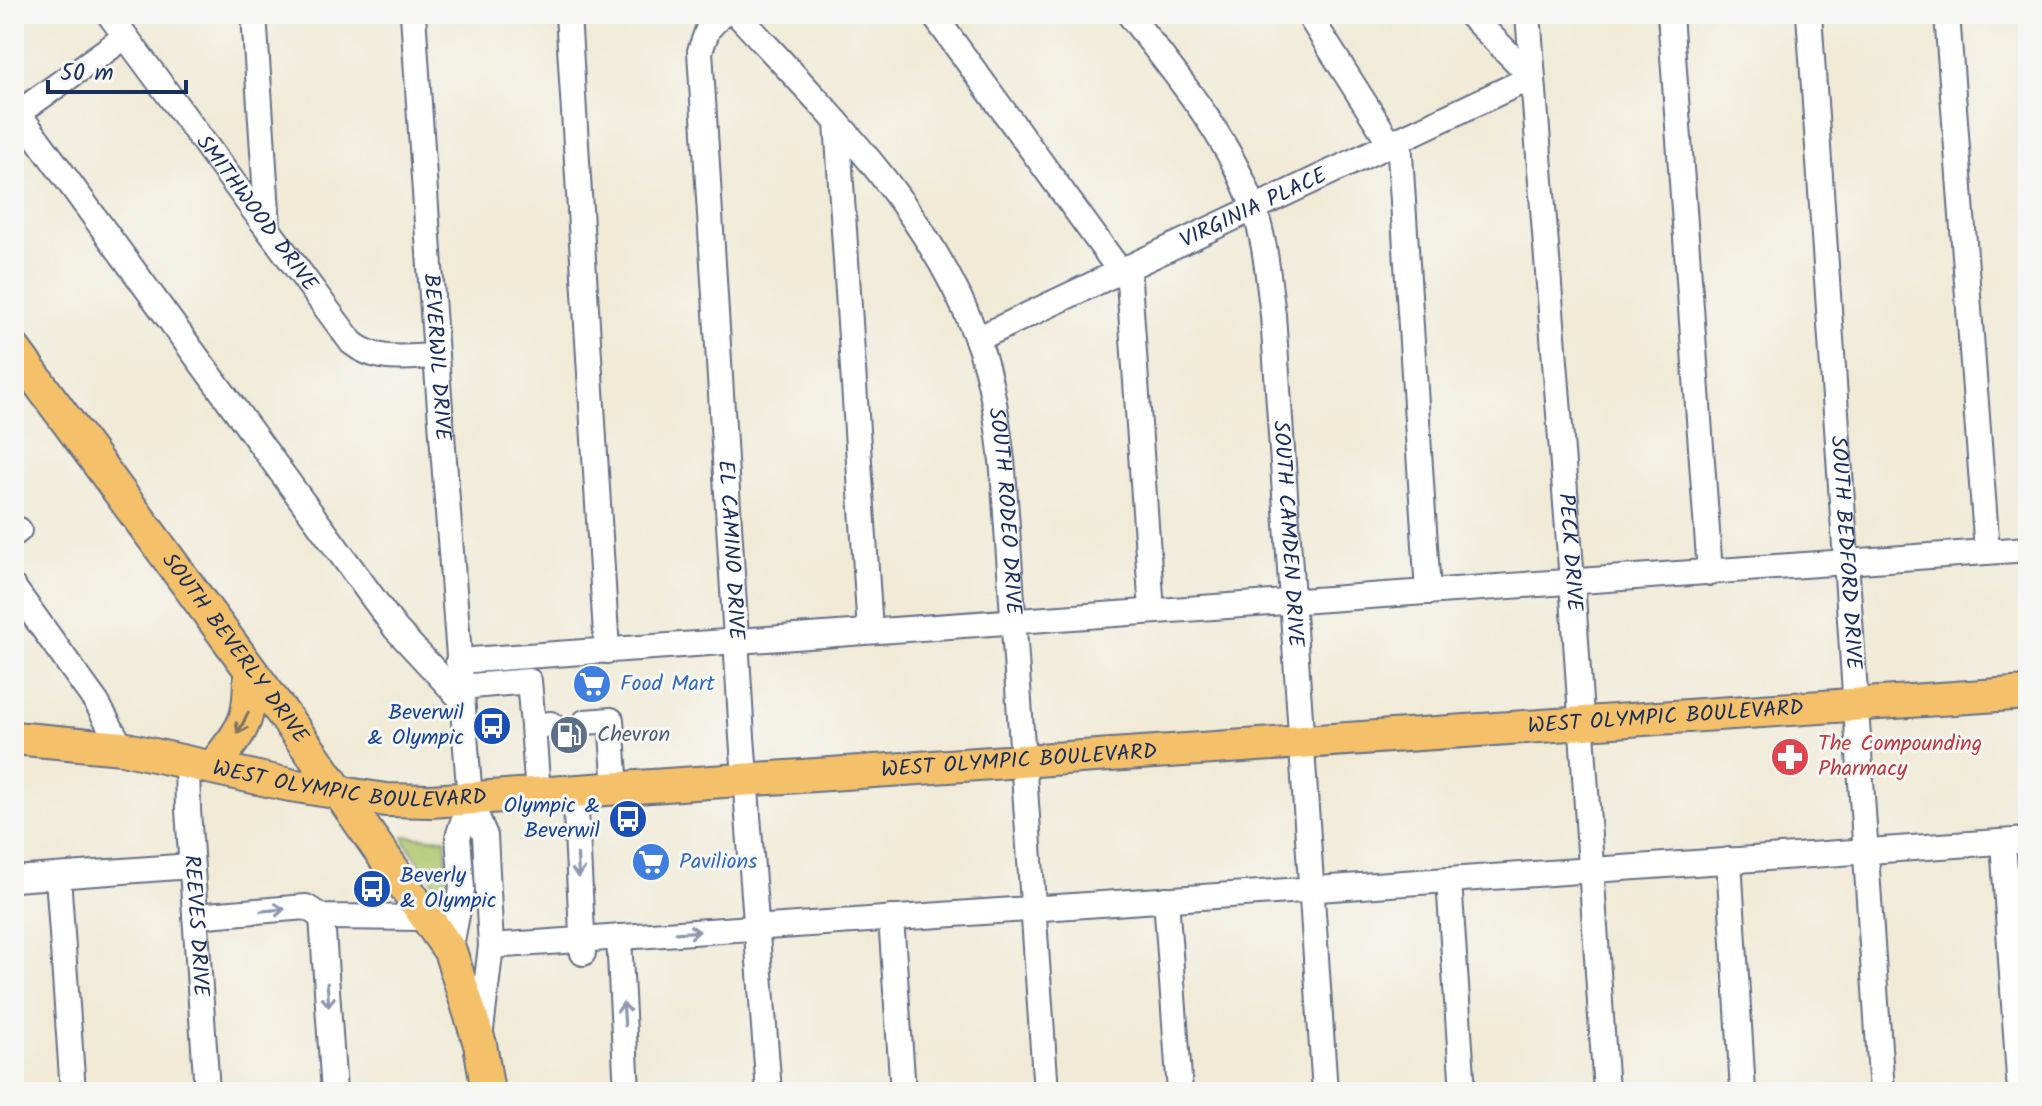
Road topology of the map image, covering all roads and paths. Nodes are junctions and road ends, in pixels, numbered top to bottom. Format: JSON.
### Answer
{"nodes":[{"id":1,"x":109,"y":14,"type":"edge"},
{"id":2,"x":254,"y":14,"type":"edge"},
{"id":3,"x":413,"y":14,"type":"edge"},
{"id":4,"x":568,"y":14,"type":"edge"},
{"id":5,"x":722,"y":14,"type":"edge"},
{"id":6,"x":737,"y":14,"type":"edge"},
{"id":7,"x":933,"y":14,"type":"edge"},
{"id":8,"x":1129,"y":14,"type":"edge"},
{"id":9,"x":1308,"y":14,"type":"edge"},
{"id":10,"x":1469,"y":14,"type":"edge"},
{"id":11,"x":1528,"y":14,"type":"edge"},
{"id":12,"x":1670,"y":14,"type":"edge"},
{"id":13,"x":1809,"y":14,"type":"edge"},
{"id":14,"x":1947,"y":14,"type":"edge"},
{"id":15,"x":127,"y":25,"type":"edge"},
{"id":16,"x":1532,"y":77,"type":"junction"},
{"id":17,"x":15,"y":112,"type":"edge"},
{"id":18,"x":837,"y":122,"type":"junction"},
{"id":19,"x":1394,"y":141,"type":"junction"},
{"id":20,"x":1253,"y":207,"type":"junction"},
{"id":21,"x":268,"y":227,"type":"junction"},
{"id":22,"x":1124,"y":269,"type":"junction"},
{"id":23,"x":977,"y":339,"type":"junction"},
{"id":24,"x":14,"y":349,"type":"edge"},
{"id":25,"x":436,"y":356,"type":"junction"},
{"id":26,"x":2028,"y":549,"type":"edge"},
{"id":27,"x":1987,"y":551,"type":"junction"},
{"id":28,"x":1846,"y":562,"type":"junction"},
{"id":29,"x":1710,"y":573,"type":"junction"},
{"id":30,"x":1572,"y":581,"type":"junction"},
{"id":31,"x":14,"y":588,"type":"edge"},
{"id":32,"x":1428,"y":592,"type":"junction"},
{"id":33,"x":1291,"y":602,"type":"junction"},
{"id":34,"x":1152,"y":611,"type":"junction"},
{"id":35,"x":1014,"y":621,"type":"junction"},
{"id":36,"x":870,"y":631,"type":"junction"},
{"id":37,"x":737,"y":640,"type":"junction"},
{"id":38,"x":607,"y":651,"type":"junction"},
{"id":39,"x":458,"y":661,"type":"junction"},
{"id":40,"x":250,"y":672,"type":"junction"},
{"id":41,"x":461,"y":693,"type":"junction"},
{"id":42,"x":2028,"y":693,"type":"edge"},
{"id":43,"x":1856,"y":705,"type":"junction"},
{"id":44,"x":585,"y":722,"type":"dead end"},
{"id":45,"x":1582,"y":723,"type":"junction"},
{"id":46,"x":14,"y":738,"type":"edge"},
{"id":47,"x":1301,"y":742,"type":"junction"},
{"id":48,"x":122,"y":748,"type":"junction"},
{"id":49,"x":1023,"y":761,"type":"junction"},
{"id":50,"x":200,"y":764,"type":"junction"},
{"id":51,"x":746,"y":780,"type":"junction"},
{"id":52,"x":616,"y":789,"type":"junction"},
{"id":53,"x":575,"y":792,"type":"junction"},
{"id":54,"x":339,"y":793,"type":"junction"},
{"id":55,"x":538,"y":795,"type":"junction"},
{"id":56,"x":470,"y":800,"type":"junction"},
{"id":57,"x":2028,"y":840,"type":"edge"},
{"id":58,"x":2003,"y":842,"type":"junction"},
{"id":59,"x":1866,"y":851,"type":"junction"},
{"id":60,"x":1729,"y":860,"type":"junction"},
{"id":61,"x":191,"y":866,"type":"junction"},
{"id":62,"x":1592,"y":870,"type":"junction"},
{"id":63,"x":58,"y":876,"type":"junction"},
{"id":64,"x":14,"y":879,"type":"edge"},
{"id":65,"x":1449,"y":880,"type":"junction"},
{"id":66,"x":1311,"y":889,"type":"junction"},
{"id":67,"x":1166,"y":899,"type":"junction"},
{"id":68,"x":1033,"y":908,"type":"junction"},
{"id":69,"x":195,"y":916,"type":"junction"},
{"id":70,"x":322,"y":917,"type":"junction"},
{"id":71,"x":426,"y":918,"type":"junction"},
{"id":72,"x":891,"y":918,"type":"junction"},
{"id":73,"x":758,"y":927,"type":"junction"},
{"id":74,"x":619,"y":937,"type":"junction"},
{"id":75,"x":491,"y":946,"type":"junction"},
{"id":76,"x":583,"y":947,"type":"junction"},
{"id":77,"x":450,"y":951,"type":"junction"},
{"id":78,"x":480,"y":1044,"type":"junction"},
{"id":79,"x":73,"y":1092,"type":"edge"},
{"id":80,"x":207,"y":1092,"type":"edge"},
{"id":81,"x":334,"y":1092,"type":"edge"},
{"id":82,"x":488,"y":1092,"type":"edge"},
{"id":83,"x":628,"y":1092,"type":"edge"},
{"id":84,"x":769,"y":1092,"type":"edge"},
{"id":85,"x":903,"y":1092,"type":"edge"},
{"id":86,"x":1046,"y":1092,"type":"edge"},
{"id":87,"x":1180,"y":1092,"type":"edge"},
{"id":88,"x":1325,"y":1092,"type":"edge"},
{"id":89,"x":1463,"y":1092,"type":"edge"},
{"id":90,"x":1606,"y":1092,"type":"edge"},
{"id":91,"x":1743,"y":1092,"type":"edge"},
{"id":92,"x":1882,"y":1092,"type":"edge"},
{"id":93,"x":2020,"y":1092,"type":"edge"}],
"edges":[{"from":1,"to":15,"type":"street","name":"SMITHWOOD DRIVE"},
{"from":2,"to":21,"type":"street"},
{"from":3,"to":25,"type":"street","name":"BEVERWIL DRIVE"},
{"from":4,"to":38,"type":"street"},
{"from":5,"to":37,"type":"street","name":"EL CAMINO DRIVE"},
{"from":6,"to":18,"type":"street","name":"SOUTH RODEO DRIVE"},
{"from":7,"to":22,"type":"street"},
{"from":8,"to":20,"type":"street","name":"SOUTH CAMDEN DRIVE"},
{"from":9,"to":19,"type":"street"},
{"from":10,"to":16,"type":"street"},
{"from":11,"to":16,"type":"street","name":"PECK DRIVE"},
{"from":12,"to":29,"type":"street"},
{"from":13,"to":28,"type":"street","name":"SOUTH BEDFORD DRIVE"},
{"from":14,"to":27,"type":"street"},
{"from":15,"to":17,"type":"street"},
{"from":15,"to":21,"type":"street","name":"SMITHWOOD DRIVE"},
{"from":16,"to":19,"type":"street","name":"VIRGINIA PLACE"},
{"from":16,"to":30,"type":"street","name":"PECK DRIVE"},
{"from":17,"to":41,"type":"street"},
{"from":18,"to":23,"type":"street","name":"SOUTH RODEO DRIVE"},
{"from":18,"to":36,"type":"street"},
{"from":19,"to":20,"type":"street","name":"VIRGINIA PLACE"},
{"from":19,"to":32,"type":"street"},
{"from":20,"to":22,"type":"street","name":"VIRGINIA PLACE"},
{"from":20,"to":33,"type":"street","name":"SOUTH CAMDEN DRIVE"},
{"from":21,"to":25,"type":"street","name":"SMITHWOOD DRIVE"},
{"from":22,"to":23,"type":"street","name":"VIRGINIA PLACE"},
{"from":22,"to":34,"type":"street"},
{"from":23,"to":35,"type":"street","name":"SOUTH RODEO DRIVE"},
{"from":24,"to":40,"type":"main road","name":"SOUTH BEVERLY DRIVE"},
{"from":25,"to":39,"type":"street","name":"BEVERWIL DRIVE"},
{"from":26,"to":27,"type":"street"},
{"from":27,"to":28,"type":"street"},
{"from":28,"to":29,"type":"street"},
{"from":28,"to":43,"type":"street","name":"SOUTH BEDFORD DRIVE"},
{"from":29,"to":30,"type":"street"},
{"from":30,"to":32,"type":"street"},
{"from":30,"to":45,"type":"street","name":"PECK DRIVE"},
{"from":31,"to":48,"type":"street"},
{"from":32,"to":33,"type":"street"},
{"from":33,"to":34,"type":"street"},
{"from":33,"to":47,"type":"street","name":"SOUTH CAMDEN DRIVE"},
{"from":34,"to":35,"type":"street"},
{"from":35,"to":36,"type":"street"},
{"from":35,"to":49,"type":"street","name":"SOUTH RODEO DRIVE"},
{"from":36,"to":37,"type":"street"},
{"from":37,"to":38,"type":"street"},
{"from":37,"to":51,"type":"street","name":"EL CAMINO DRIVE"},
{"from":38,"to":39,"type":"street"},
{"from":39,"to":41,"type":"street","name":"BEVERWIL DRIVE"},
{"from":40,"to":50,"type":"main road","one_way":true},
{"from":40,"to":54,"type":"main road","name":"SOUTH BEVERLY DRIVE"},
{"from":41,"to":55,"type":"street"},
{"from":41,"to":56,"type":"street","name":"BEVERWIL DRIVE"},
{"from":42,"to":43,"type":"main road","name":"WEST OLYMPIC BOULEVARD"},
{"from":43,"to":45,"type":"main road","name":"WEST OLYMPIC BOULEVARD"},
{"from":43,"to":59,"type":"street","name":"SOUTH BEDFORD DRIVE"},
{"from":44,"to":52,"type":"street"},
{"from":45,"to":47,"type":"main road","name":"WEST OLYMPIC BOULEVARD"},
{"from":45,"to":62,"type":"street","name":"PECK DRIVE"},
{"from":46,"to":48,"type":"main road","name":"WEST OLYMPIC BOULEVARD"},
{"from":47,"to":49,"type":"main road","name":"WEST OLYMPIC BOULEVARD"},
{"from":47,"to":66,"type":"street","name":"SOUTH CAMDEN DRIVE"},
{"from":48,"to":50,"type":"main road","name":"WEST OLYMPIC BOULEVARD"},
{"from":49,"to":51,"type":"main road","name":"WEST OLYMPIC BOULEVARD"},
{"from":49,"to":68,"type":"street","name":"SOUTH RODEO DRIVE"},
{"from":50,"to":54,"type":"main road","name":"WEST OLYMPIC BOULEVARD"},
{"from":50,"to":61,"type":"street","name":"REEVES DRIVE"},
{"from":51,"to":52,"type":"main road","name":"WEST OLYMPIC BOULEVARD"},
{"from":51,"to":73,"type":"street","name":"EL CAMINO DRIVE"},
{"from":52,"to":53,"type":"main road","name":"WEST OLYMPIC BOULEVARD"},
{"from":53,"to":55,"type":"main road","name":"WEST OLYMPIC BOULEVARD"},
{"from":53,"to":76,"type":"street","one_way":true},
{"from":54,"to":56,"type":"main road","name":"WEST OLYMPIC BOULEVARD"},
{"from":54,"to":71,"type":"main road","name":"SOUTH BEVERLY DRIVE"},
{"from":55,"to":56,"type":"main road","name":"WEST OLYMPIC BOULEVARD"},
{"from":56,"to":75,"type":"street"},
{"from":56,"to":77,"type":"street"},
{"from":57,"to":58,"type":"street"},
{"from":58,"to":59,"type":"street"},
{"from":58,"to":93,"type":"street"},
{"from":59,"to":60,"type":"street"},
{"from":59,"to":92,"type":"street","name":"SOUTH BEDFORD DRIVE"},
{"from":60,"to":62,"type":"street"},
{"from":60,"to":91,"type":"street"},
{"from":61,"to":63,"type":"street"},
{"from":61,"to":69,"type":"street","name":"REEVES DRIVE"},
{"from":62,"to":65,"type":"street"},
{"from":62,"to":90,"type":"street","name":"PECK DRIVE"},
{"from":63,"to":64,"type":"street"},
{"from":63,"to":79,"type":"street"},
{"from":65,"to":66,"type":"street"},
{"from":65,"to":89,"type":"street"},
{"from":66,"to":67,"type":"street"},
{"from":66,"to":88,"type":"street","name":"SOUTH CAMDEN DRIVE"},
{"from":67,"to":68,"type":"street"},
{"from":67,"to":87,"type":"street"},
{"from":68,"to":72,"type":"street"},
{"from":68,"to":86,"type":"street","name":"SOUTH RODEO DRIVE"},
{"from":69,"to":70,"type":"street","one_way":true},
{"from":69,"to":80,"type":"street","name":"REEVES DRIVE"},
{"from":70,"to":71,"type":"street"},
{"from":70,"to":81,"type":"street","one_way":true},
{"from":71,"to":77,"type":"main road","name":"SOUTH BEVERLY DRIVE"},
{"from":72,"to":73,"type":"street"},
{"from":72,"to":85,"type":"street"},
{"from":74,"to":73,"type":"street","one_way":true},
{"from":73,"to":84,"type":"street","name":"EL CAMINO DRIVE"},
{"from":74,"to":76,"type":"street"},
{"from":83,"to":74,"type":"street","one_way":true},
{"from":75,"to":76,"type":"street"},
{"from":75,"to":78,"type":"street"},
{"from":77,"to":78,"type":"main road","name":"SOUTH BEVERLY DRIVE"},
{"from":78,"to":82,"type":"main road","name":"SOUTH BEVERLY DRIVE"}]}
